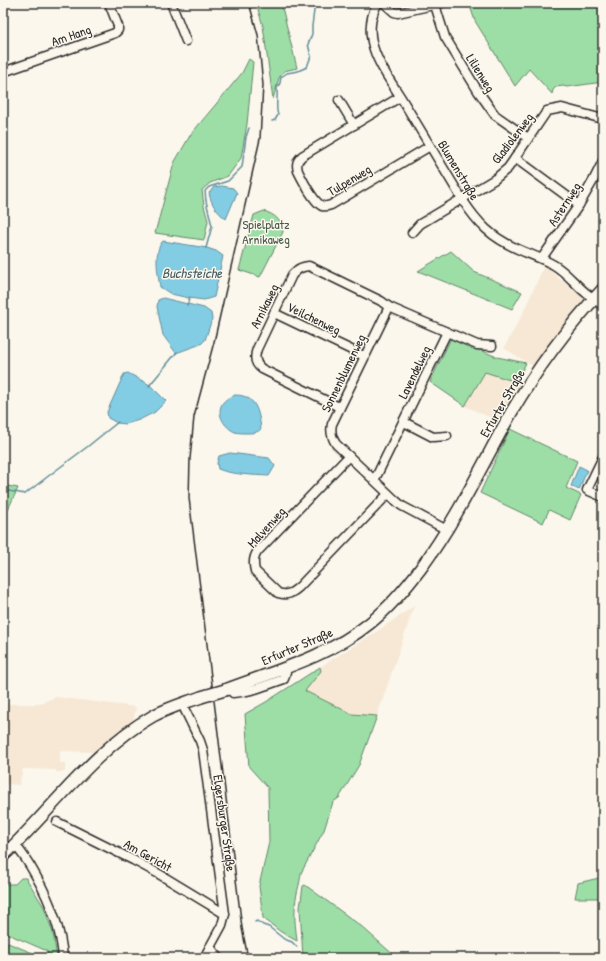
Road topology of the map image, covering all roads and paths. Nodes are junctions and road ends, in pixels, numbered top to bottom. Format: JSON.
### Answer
{"nodes":[{"id":1,"x":109,"y":3,"type":"edge"},
{"id":2,"x":171,"y":3,"type":"edge"},
{"id":3,"x":378,"y":3,"type":"edge"},
{"id":4,"x":384,"y":3,"type":"edge"},
{"id":5,"x":438,"y":4,"type":"edge"},
{"id":6,"x":186,"y":41,"type":"dead end"},
{"id":7,"x":3,"y":72,"type":"edge"},
{"id":8,"x":400,"y":97,"type":"junction"},
{"id":9,"x":339,"y":100,"type":"dead end"},
{"id":10,"x":603,"y":119,"type":"edge"},
{"id":11,"x":354,"y":125,"type":"junction"},
{"id":12,"x":528,"y":138,"type":"junction"},
{"id":13,"x":430,"y":146,"type":"junction"},
{"id":14,"x":515,"y":158,"type":"junction"},
{"id":15,"x":603,"y":161,"type":"edge"},
{"id":16,"x":462,"y":199,"type":"junction"},
{"id":17,"x":579,"y":205,"type":"junction"},
{"id":18,"x":412,"y":232,"type":"dead end"},
{"id":19,"x":542,"y":258,"type":"junction"},
{"id":20,"x":603,"y":289,"type":"edge"},
{"id":21,"x":594,"y":299,"type":"junction"},
{"id":22,"x":603,"y":306,"type":"edge"},
{"id":23,"x":389,"y":307,"type":"junction"},
{"id":24,"x":274,"y":313,"type":"junction"},
{"id":25,"x":447,"y":332,"type":"junction"},
{"id":26,"x":492,"y":346,"type":"dead end"},
{"id":27,"x":364,"y":356,"type":"junction"},
{"id":28,"x":340,"y":407,"type":"junction"},
{"id":29,"x":404,"y":422,"type":"junction"},
{"id":30,"x":447,"y":436,"type":"dead end"},
{"id":31,"x":350,"y":456,"type":"junction"},
{"id":32,"x":603,"y":457,"type":"edge"},
{"id":33,"x":374,"y":479,"type":"junction"},
{"id":34,"x":388,"y":494,"type":"junction"},
{"id":35,"x":603,"y":498,"type":"edge"},
{"id":36,"x":447,"y":530,"type":"junction"},
{"id":37,"x":182,"y":704,"type":"junction"},
{"id":38,"x":57,"y":822,"type":"dead end"},
{"id":39,"x":15,"y":845,"type":"junction"},
{"id":40,"x":3,"y":856,"type":"edge"},
{"id":41,"x":225,"y":914,"type":"junction"},
{"id":42,"x":210,"y":947,"type":"junction"},
{"id":43,"x":63,"y":958,"type":"edge"},
{"id":44,"x":204,"y":958,"type":"edge"},
{"id":45,"x":219,"y":958,"type":"edge"}],
"edges":[{"from":1,"to":7,"type":"street","name":"Am Hang"},
{"from":2,"to":6,"type":"street"},
{"from":3,"to":8,"type":"street","name":"Blumenstraße"},
{"from":4,"to":5,"type":"street"},
{"from":5,"to":12,"type":"street","name":"Lilienweg"},
{"from":8,"to":11,"type":"street","name":"Tulpenweg"},
{"from":8,"to":13,"type":"street","name":"Blumenstraße"},
{"from":9,"to":11,"type":"street"},
{"from":10,"to":12,"type":"street","name":"Gladiolenweg"},
{"from":11,"to":13,"type":"street","name":"Tulpenweg"},
{"from":12,"to":14,"type":"street","name":"Gladiolenweg"},
{"from":13,"to":16,"type":"street","name":"Blumenstraße"},
{"from":14,"to":16,"type":"street","name":"Gladiolenweg"},
{"from":14,"to":17,"type":"street"},
{"from":15,"to":17,"type":"street","name":"Asternweg"},
{"from":16,"to":18,"type":"street","name":"Gladiolenweg"},
{"from":16,"to":19,"type":"street","name":"Blumenstraße"},
{"from":17,"to":19,"type":"street","name":"Asternweg"},
{"from":19,"to":21,"type":"street","name":"Blumenstraße"},
{"from":20,"to":21,"type":"main road","name":"Erfurter Straße"},
{"from":21,"to":22,"type":"street","name":"Blumenstraße"},
{"from":21,"to":36,"type":"main road","name":"Erfurter Straße"},
{"from":23,"to":24,"type":"street","name":"Arnikaweg"},
{"from":23,"to":25,"type":"street"},
{"from":23,"to":27,"type":"street","name":"Sonnenblumenweg"},
{"from":24,"to":27,"type":"street","name":"Veilchenweg"},
{"from":24,"to":28,"type":"street","name":"Arnikaweg"},
{"from":25,"to":26,"type":"street"},
{"from":25,"to":29,"type":"street","name":"Lavendelweg"},
{"from":27,"to":28,"type":"street","name":"Sonnenblumenweg"},
{"from":28,"to":31,"type":"street","name":"Sonnenblumenweg"},
{"from":29,"to":30,"type":"street"},
{"from":29,"to":33,"type":"street","name":"Lavendelweg"},
{"from":31,"to":33,"type":"street","name":"Sonnenblumenweg"},
{"from":31,"to":34,"type":"street","name":"Malvenweg"},
{"from":32,"to":35,"type":"street"},
{"from":33,"to":34,"type":"street","name":"Sonnenblumenweg"},
{"from":34,"to":36,"type":"street","name":"Sonnenblumenweg"},
{"from":36,"to":37,"type":"main road","name":"Erfurter Straße","bridge":true},
{"from":37,"to":39,"type":"main road","name":"Erfurter Straße"},
{"from":37,"to":41,"type":"street","name":"Elgersburger Straße"},
{"from":38,"to":41,"type":"street","name":"Am Gericht"},
{"from":39,"to":40,"type":"main road","name":"Erfurter Straße"},
{"from":39,"to":43,"type":"street"},
{"from":41,"to":42,"type":"street","name":"Elgersburger Straße"},
{"from":42,"to":44,"type":"street","name":"Elgersburger Straße"},
{"from":42,"to":45,"type":"street"}]}
